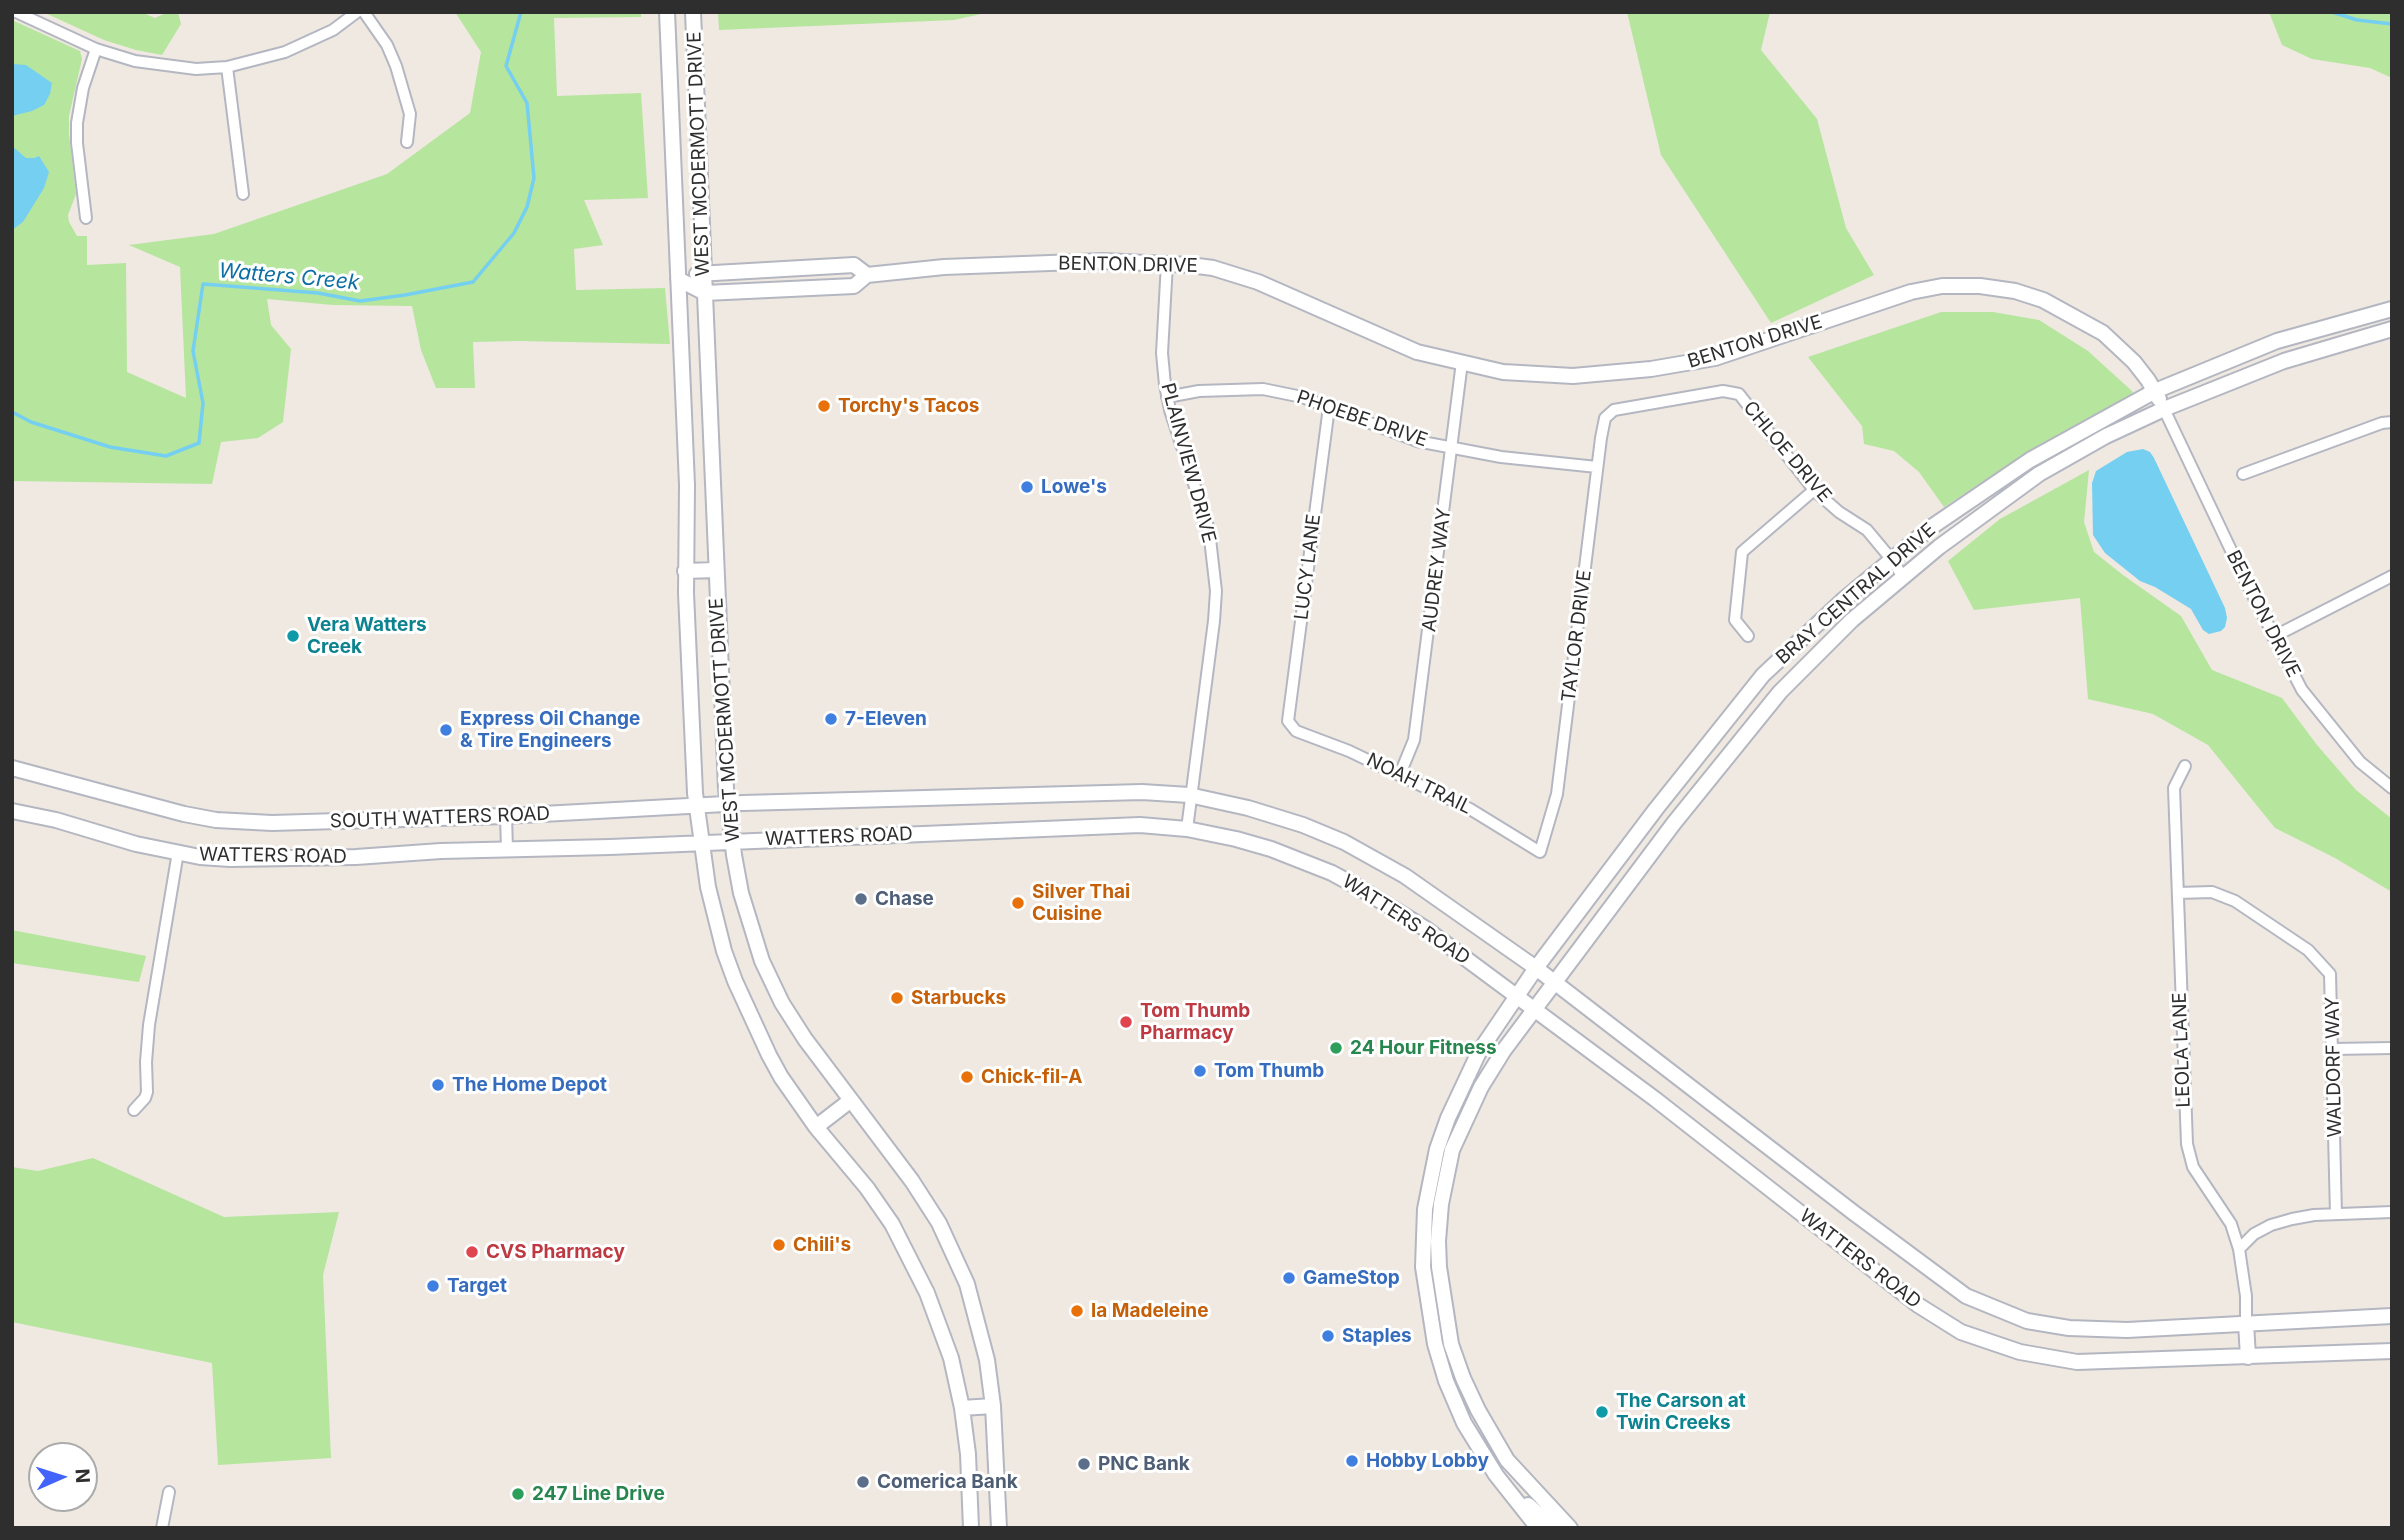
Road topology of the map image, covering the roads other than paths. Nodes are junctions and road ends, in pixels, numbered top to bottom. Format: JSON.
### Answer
{"nodes":[{"id":1,"x":16,"y":12,"type":"edge"},
{"id":2,"x":357,"y":12,"type":"edge"},
{"id":3,"x":364,"y":12,"type":"edge"},
{"id":4,"x":667,"y":12,"type":"edge"},
{"id":5,"x":693,"y":12,"type":"edge"},
{"id":6,"x":96,"y":49,"type":"junction"},
{"id":7,"x":227,"y":67,"type":"junction"},
{"id":8,"x":407,"y":142,"type":"dead end"},
{"id":9,"x":243,"y":194,"type":"dead end"},
{"id":10,"x":86,"y":218,"type":"dead end"},
{"id":11,"x":1167,"y":263,"type":"junction"},
{"id":12,"x":703,"y":272,"type":"junction"},
{"id":13,"x":867,"y":275,"type":"junction"},
{"id":14,"x":678,"y":279,"type":"junction"},
{"id":15,"x":705,"y":293,"type":"junction"},
{"id":16,"x":2392,"y":309,"type":"edge"},
{"id":17,"x":2392,"y":329,"type":"edge"},
{"id":18,"x":1462,"y":362,"type":"junction"},
{"id":19,"x":2155,"y":391,"type":"junction"},
{"id":20,"x":1167,"y":397,"type":"junction"},
{"id":21,"x":1329,"y":407,"type":"junction"},
{"id":22,"x":2164,"y":409,"type":"junction"},
{"id":23,"x":1605,"y":418,"type":"joint"},
{"id":24,"x":2392,"y":422,"type":"edge"},
{"id":25,"x":1452,"y":447,"type":"junction"},
{"id":26,"x":1597,"y":467,"type":"junction"},
{"id":27,"x":2243,"y":474,"type":"dead end"},
{"id":28,"x":1814,"y":490,"type":"junction"},
{"id":29,"x":1892,"y":560,"type":"junction"},
{"id":30,"x":716,"y":570,"type":"junction"},
{"id":31,"x":685,"y":571,"type":"junction"},
{"id":32,"x":2392,"y":576,"type":"edge"},
{"id":33,"x":1903,"y":577,"type":"junction"},
{"id":34,"x":1748,"y":636,"type":"dead end"},
{"id":35,"x":2273,"y":637,"type":"junction"},
{"id":36,"x":1292,"y":727,"type":"joint"},
{"id":37,"x":2185,"y":766,"type":"dead end"},
{"id":38,"x":12,"y":768,"type":"edge"},
{"id":39,"x":1400,"y":774,"type":"junction"},
{"id":40,"x":2392,"y":788,"type":"edge"},
{"id":41,"x":1189,"y":796,"type":"junction"},
{"id":42,"x":728,"y":804,"type":"junction"},
{"id":43,"x":696,"y":806,"type":"junction"},
{"id":44,"x":12,"y":811,"type":"edge"},
{"id":45,"x":506,"y":817,"type":"junction"},
{"id":46,"x":1187,"y":829,"type":"junction"},
{"id":47,"x":732,"y":841,"type":"junction"},
{"id":48,"x":700,"y":842,"type":"junction"},
{"id":49,"x":507,"y":849,"type":"junction"},
{"id":50,"x":178,"y":852,"type":"junction"},
{"id":51,"x":1540,"y":852,"type":"joint"},
{"id":52,"x":2178,"y":893,"type":"junction"},
{"id":53,"x":1536,"y":968,"type":"junction"},
{"id":54,"x":1553,"y":982,"type":"junction"},
{"id":55,"x":1516,"y":996,"type":"junction"},
{"id":56,"x":1535,"y":1009,"type":"junction"},
{"id":57,"x":2392,"y":1048,"type":"edge"},
{"id":58,"x":2333,"y":1049,"type":"junction"},
{"id":59,"x":851,"y":1100,"type":"junction"},
{"id":60,"x":134,"y":1110,"type":"dead end"},
{"id":61,"x":1448,"y":1118,"type":"junction"},
{"id":62,"x":816,"y":1127,"type":"junction"},
{"id":63,"x":1445,"y":1187,"type":"junction"},
{"id":64,"x":2392,"y":1212,"type":"edge"},
{"id":65,"x":2336,"y":1214,"type":"junction"},
{"id":66,"x":2239,"y":1249,"type":"junction"},
{"id":67,"x":2392,"y":1316,"type":"edge"},
{"id":68,"x":2246,"y":1323,"type":"junction"},
{"id":69,"x":2392,"y":1351,"type":"edge"},
{"id":70,"x":2248,"y":1357,"type":"junction"},
{"id":71,"x":993,"y":1406,"type":"junction"},
{"id":72,"x":962,"y":1408,"type":"junction"},
{"id":73,"x":1501,"y":1481,"type":"junction"},
{"id":74,"x":169,"y":1492,"type":"dead end"},
{"id":75,"x":162,"y":1528,"type":"edge"},
{"id":76,"x":971,"y":1528,"type":"edge"},
{"id":77,"x":999,"y":1528,"type":"edge"},
{"id":78,"x":1538,"y":1528,"type":"edge"},
{"id":79,"x":1554,"y":1528,"type":"edge"},
{"id":80,"x":1570,"y":1528,"type":"edge"}],
"edges":[{"from":1,"to":6,"type":"street"},
{"from":2,"to":7,"type":"street"},
{"from":3,"to":8,"type":"street"},
{"from":4,"to":14,"type":"main road","name":"WEST MCDERMOTT DRIVE"},
{"from":5,"to":12,"type":"main road","name":"WEST MCDERMOTT DRIVE"},
{"from":6,"to":7,"type":"street"},
{"from":6,"to":10,"type":"street"},
{"from":7,"to":9,"type":"street"},
{"from":11,"to":13,"type":"main road","name":"BENTON DRIVE"},
{"from":11,"to":18,"type":"main road","name":"BENTON DRIVE"},
{"from":11,"to":20,"type":"street","name":"PLAINVIEW DRIVE"},
{"from":12,"to":13,"type":"main road","name":"BENTON DRIVE"},
{"from":12,"to":14,"type":"main road","name":"BENTON DRIVE"},
{"from":12,"to":15,"type":"main road","name":"WEST MCDERMOTT DRIVE"},
{"from":13,"to":15,"type":"main road","name":"BENTON DRIVE"},
{"from":14,"to":15,"type":"main road"},
{"from":14,"to":31,"type":"main road","name":"WEST MCDERMOTT DRIVE"},
{"from":15,"to":30,"type":"main road","name":"WEST MCDERMOTT DRIVE"},
{"from":16,"to":19,"type":"main road","name":"BRAY CENTRAL DRIVE"},
{"from":17,"to":22,"type":"main road","name":"BRAY CENTRAL DRIVE"},
{"from":18,"to":19,"type":"main road","name":"BENTON DRIVE"},
{"from":18,"to":25,"type":"street","name":"AUDREY WAY"},
{"from":19,"to":22,"type":"main road","name":"BENTON DRIVE"},
{"from":19,"to":29,"type":"main road","name":"BRAY CENTRAL DRIVE"},
{"from":20,"to":21,"type":"street","name":"PHOEBE DRIVE"},
{"from":20,"to":41,"type":"street","name":"PLAINVIEW DRIVE"},
{"from":21,"to":25,"type":"street","name":"PHOEBE DRIVE"},
{"from":21,"to":36,"type":"street","name":"LUCY LANE"},
{"from":22,"to":33,"type":"main road","name":"BRAY CENTRAL DRIVE"},
{"from":22,"to":35,"type":"street","name":"BENTON DRIVE"},
{"from":23,"to":26,"type":"street","name":"TAYLOR DRIVE"},
{"from":23,"to":28,"type":"street","name":"CHLOE DRIVE"},
{"from":24,"to":27,"type":"street"},
{"from":25,"to":26,"type":"street","name":"PHOEBE DRIVE"},
{"from":25,"to":39,"type":"street","name":"AUDREY WAY"},
{"from":26,"to":51,"type":"street","name":"TAYLOR DRIVE"},
{"from":28,"to":29,"type":"street","name":"CHLOE DRIVE"},
{"from":28,"to":34,"type":"street"},
{"from":29,"to":33,"type":"street","name":"CHLOE DRIVE"},
{"from":29,"to":53,"type":"main road","name":"BRAY CENTRAL DRIVE"},
{"from":30,"to":31,"type":"main road"},
{"from":30,"to":42,"type":"main road","name":"WEST MCDERMOTT DRIVE"},
{"from":31,"to":43,"type":"main road","name":"WEST MCDERMOTT DRIVE"},
{"from":32,"to":35,"type":"street"},
{"from":33,"to":54,"type":"main road","name":"BRAY CENTRAL DRIVE"},
{"from":35,"to":40,"type":"street","name":"BENTON DRIVE"},
{"from":36,"to":39,"type":"street","name":"NOAH TRAIL"},
{"from":37,"to":52,"type":"street","name":"LEOLA LANE"},
{"from":38,"to":45,"type":"main road","name":"SOUTH WATTERS ROAD"},
{"from":39,"to":51,"type":"street","name":"NOAH TRAIL"},
{"from":41,"to":42,"type":"main road","name":"WATTERS ROAD"},
{"from":41,"to":46,"type":"street","name":"PLAINVIEW DRIVE"},
{"from":41,"to":53,"type":"main road","name":"WATTERS ROAD"},
{"from":42,"to":43,"type":"main road","name":"WATTERS ROAD"},
{"from":42,"to":47,"type":"main road","name":"WEST MCDERMOTT DRIVE"},
{"from":43,"to":45,"type":"main road","name":"SOUTH WATTERS ROAD"},
{"from":43,"to":48,"type":"main road","name":"WEST MCDERMOTT DRIVE"},
{"from":44,"to":50,"type":"main road","name":"WATTERS ROAD"},
{"from":45,"to":49,"type":"street"},
{"from":46,"to":47,"type":"main road","name":"WATTERS ROAD"},
{"from":46,"to":55,"type":"main road","name":"WATTERS ROAD"},
{"from":47,"to":48,"type":"main road","name":"WATTERS ROAD"},
{"from":47,"to":59,"type":"main road","name":"WEST MCDERMOTT DRIVE"},
{"from":48,"to":49,"type":"main road","name":"WATTERS ROAD"},
{"from":48,"to":62,"type":"main road","name":"WEST MCDERMOTT DRIVE"},
{"from":49,"to":50,"type":"main road","name":"WATTERS ROAD"},
{"from":50,"to":60,"type":"street"},
{"from":52,"to":58,"type":"street","name":"WALDORF WAY"},
{"from":52,"to":66,"type":"street","name":"LEOLA LANE"},
{"from":53,"to":54,"type":"main road","name":"WATTERS ROAD"},
{"from":53,"to":55,"type":"main road","name":"BRAY CENTRAL DRIVE"},
{"from":54,"to":56,"type":"main road","name":"BRAY CENTRAL DRIVE"},
{"from":54,"to":68,"type":"main road","name":"WATTERS ROAD"},
{"from":55,"to":56,"type":"main road","name":"WATTERS ROAD"},
{"from":55,"to":61,"type":"main road","name":"BRAY CENTRAL DRIVE"},
{"from":56,"to":63,"type":"main road","name":"BRAY CENTRAL DRIVE"},
{"from":56,"to":70,"type":"main road","name":"WATTERS ROAD"},
{"from":57,"to":58,"type":"street"},
{"from":58,"to":65,"type":"street","name":"WALDORF WAY"},
{"from":59,"to":62,"type":"main road"},
{"from":59,"to":71,"type":"main road","name":"WEST MCDERMOTT DRIVE"},
{"from":61,"to":63,"type":"main road"},
{"from":61,"to":73,"type":"main road","name":"BRAY CENTRAL DRIVE"},
{"from":62,"to":72,"type":"main road","name":"WEST MCDERMOTT DRIVE"},
{"from":63,"to":80,"type":"main road"},
{"from":64,"to":65,"type":"street"},
{"from":65,"to":66,"type":"street"},
{"from":66,"to":68,"type":"street","name":"LEOLA LANE"},
{"from":67,"to":68,"type":"main road","name":"WATTERS ROAD"},
{"from":68,"to":70,"type":"main road"},
{"from":69,"to":70,"type":"main road","name":"WATTERS ROAD"},
{"from":71,"to":72,"type":"main road"},
{"from":71,"to":77,"type":"main road","name":"WEST MCDERMOTT DRIVE"},
{"from":72,"to":76,"type":"main road","name":"WEST MCDERMOTT DRIVE"},
{"from":73,"to":78,"type":"main road"},
{"from":73,"to":79,"type":"main road"},
{"from":74,"to":75,"type":"street"}]}
